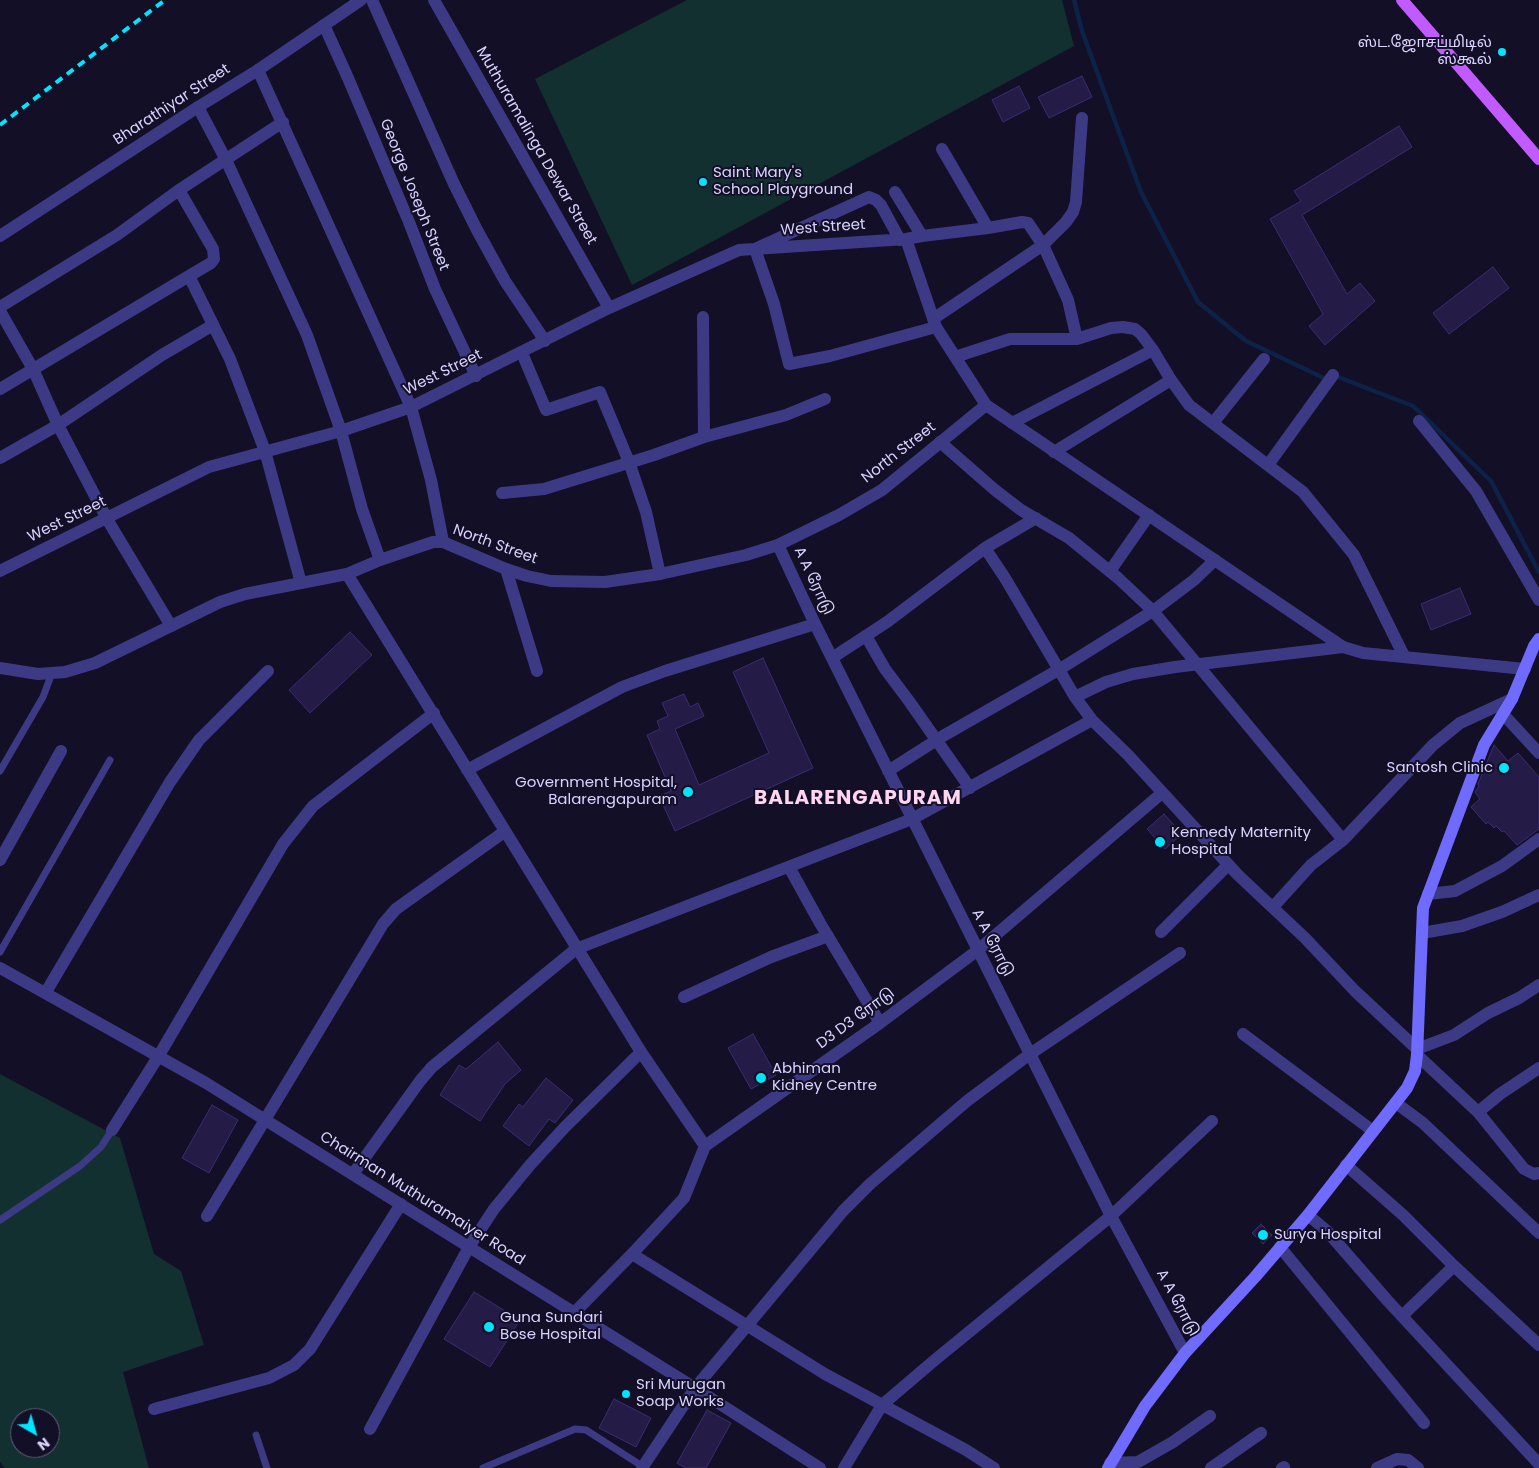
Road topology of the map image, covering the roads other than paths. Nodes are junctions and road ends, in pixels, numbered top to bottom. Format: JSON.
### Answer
{"nodes":[{"id":1,"x":361,"y":0,"type":"edge"},
{"id":2,"x":372,"y":0,"type":"edge"},
{"id":3,"x":434,"y":0,"type":"edge"},
{"id":4,"x":1402,"y":0,"type":"edge"},
{"id":5,"x":324,"y":25,"type":"junction"},
{"id":6,"x":258,"y":70,"type":"junction"},
{"id":7,"x":198,"y":106,"type":"junction"},
{"id":8,"x":1082,"y":118,"type":"dead end"},
{"id":9,"x":283,"y":122,"type":"junction"},
{"id":10,"x":942,"y":148,"type":"dead end"},
{"id":11,"x":1539,"y":159,"type":"edge"},
{"id":12,"x":226,"y":160,"type":"junction"},
{"id":13,"x":179,"y":190,"type":"junction"},
{"id":14,"x":894,"y":192,"type":"dead end"},
{"id":15,"x":988,"y":228,"type":"junction"},
{"id":16,"x":0,"y":236,"type":"edge"},
{"id":17,"x":922,"y":236,"type":"junction"},
{"id":18,"x":903,"y":240,"type":"junction"},
{"id":19,"x":1043,"y":245,"type":"junction"},
{"id":20,"x":755,"y":249,"type":"junction"},
{"id":21,"x":189,"y":276,"type":"junction"},
{"id":22,"x":0,"y":307,"type":"edge"},
{"id":23,"x":609,"y":308,"type":"junction"},
{"id":24,"x":0,"y":311,"type":"edge"},
{"id":25,"x":703,"y":317,"type":"dead end"},
{"id":26,"x":934,"y":323,"type":"junction"},
{"id":27,"x":213,"y":325,"type":"junction"},
{"id":28,"x":1077,"y":339,"type":"junction"},
{"id":29,"x":544,"y":341,"type":"junction"},
{"id":30,"x":1153,"y":350,"type":"junction"},
{"id":31,"x":522,"y":353,"type":"junction"},
{"id":32,"x":955,"y":357,"type":"junction"},
{"id":33,"x":1264,"y":359,"type":"dead end"},
{"id":34,"x":33,"y":369,"type":"junction"},
{"id":35,"x":1333,"y":375,"type":"dead end"},
{"id":36,"x":476,"y":376,"type":"junction"},
{"id":37,"x":1171,"y":380,"type":"junction"},
{"id":38,"x":0,"y":389,"type":"edge"},
{"id":39,"x":826,"y":399,"type":"dead end"},
{"id":40,"x":986,"y":405,"type":"junction"},
{"id":41,"x":411,"y":407,"type":"junction"},
{"id":42,"x":1419,"y":422,"type":"dead end"},
{"id":43,"x":1012,"y":423,"type":"junction"},
{"id":44,"x":1213,"y":423,"type":"junction"},
{"id":45,"x":58,"y":425,"type":"junction"},
{"id":46,"x":341,"y":431,"type":"junction"},
{"id":47,"x":704,"y":437,"type":"junction"},
{"id":48,"x":940,"y":442,"type":"junction"},
{"id":49,"x":266,"y":451,"type":"junction"},
{"id":50,"x":1054,"y":452,"type":"junction"},
{"id":51,"x":0,"y":458,"type":"edge"},
{"id":52,"x":629,"y":462,"type":"junction"},
{"id":53,"x":1268,"y":465,"type":"junction"},
{"id":54,"x":502,"y":492,"type":"dead end"},
{"id":55,"x":1149,"y":516,"type":"junction"},
{"id":56,"x":1036,"y":518,"type":"junction"},
{"id":57,"x":107,"y":519,"type":"junction"},
{"id":58,"x":443,"y":542,"type":"junction"},
{"id":59,"x":778,"y":545,"type":"junction"},
{"id":60,"x":985,"y":548,"type":"junction"},
{"id":61,"x":380,"y":560,"type":"junction"},
{"id":62,"x":1215,"y":560,"type":"junction"},
{"id":63,"x":506,"y":569,"type":"junction"},
{"id":64,"x":0,"y":571,"type":"edge"},
{"id":65,"x":1110,"y":571,"type":"junction"},
{"id":66,"x":347,"y":574,"type":"junction"},
{"id":67,"x":660,"y":574,"type":"junction"},
{"id":68,"x":301,"y":584,"type":"junction"},
{"id":69,"x":1539,"y":600,"type":"edge"},
{"id":70,"x":1153,"y":611,"type":"junction"},
{"id":71,"x":815,"y":624,"type":"junction"},
{"id":72,"x":171,"y":626,"type":"junction"},
{"id":73,"x":866,"y":636,"type":"junction"},
{"id":74,"x":1537,"y":645,"type":"edge"},
{"id":75,"x":1343,"y":647,"type":"junction"},
{"id":76,"x":1404,"y":656,"type":"junction"},
{"id":77,"x":832,"y":658,"type":"junction"},
{"id":78,"x":1198,"y":665,"type":"junction"},
{"id":79,"x":0,"y":668,"type":"edge"},
{"id":80,"x":1060,"y":669,"type":"junction"},
{"id":81,"x":1525,"y":669,"type":"junction"},
{"id":82,"x":268,"y":670,"type":"dead end"},
{"id":83,"x":537,"y":671,"type":"dead end"},
{"id":84,"x":52,"y":673,"type":"junction"},
{"id":85,"x":1075,"y":697,"type":"junction"},
{"id":86,"x":1512,"y":699,"type":"junction"},
{"id":87,"x":434,"y":713,"type":"junction"},
{"id":88,"x":1503,"y":714,"type":"junction"},
{"id":89,"x":1092,"y":720,"type":"junction"},
{"id":90,"x":936,"y":740,"type":"junction"},
{"id":91,"x":61,"y":751,"type":"dead end"},
{"id":92,"x":1539,"y":753,"type":"edge"},
{"id":93,"x":110,"y":760,"type":"dead end"},
{"id":94,"x":467,"y":770,"type":"junction"},
{"id":95,"x":0,"y":771,"type":"edge"},
{"id":96,"x":888,"y":771,"type":"junction"},
{"id":97,"x":970,"y":788,"type":"junction"},
{"id":98,"x":1162,"y":793,"type":"junction"},
{"id":99,"x":912,"y":819,"type":"junction"},
{"id":100,"x":504,"y":832,"type":"junction"},
{"id":101,"x":1539,"y":839,"type":"edge"},
{"id":102,"x":1343,"y":840,"type":"junction"},
{"id":103,"x":0,"y":860,"type":"edge"},
{"id":104,"x":1228,"y":865,"type":"junction"},
{"id":105,"x":789,"y":867,"type":"junction"},
{"id":106,"x":1428,"y":894,"type":"junction"},
{"id":107,"x":1539,"y":895,"type":"edge"},
{"id":108,"x":1273,"y":907,"type":"junction"},
{"id":109,"x":1161,"y":932,"type":"dead end"},
{"id":110,"x":1422,"y":933,"type":"junction"},
{"id":111,"x":828,"y":936,"type":"junction"},
{"id":112,"x":576,"y":949,"type":"junction"},
{"id":113,"x":978,"y":950,"type":"junction"},
{"id":114,"x":0,"y":952,"type":"edge"},
{"id":115,"x":1180,"y":953,"type":"dead end"},
{"id":116,"x":0,"y":968,"type":"edge"},
{"id":117,"x":1539,"y":984,"type":"edge"},
{"id":118,"x":46,"y":992,"type":"junction"},
{"id":119,"x":684,"y":997,"type":"dead end"},
{"id":120,"x":880,"y":1023,"type":"junction"},
{"id":121,"x":1243,"y":1034,"type":"dead end"},
{"id":122,"x":641,"y":1052,"type":"junction"},
{"id":123,"x":1417,"y":1052,"type":"junction"},
{"id":124,"x":1030,"y":1054,"type":"junction"},
{"id":125,"x":158,"y":1057,"type":"junction"},
{"id":126,"x":1539,"y":1068,"type":"edge"},
{"id":127,"x":1396,"y":1103,"type":"junction"},
{"id":128,"x":1478,"y":1112,"type":"junction"},
{"id":129,"x":264,"y":1120,"type":"junction"},
{"id":130,"x":1212,"y":1121,"type":"dead end"},
{"id":131,"x":112,"y":1130,"type":"joint"},
{"id":132,"x":1373,"y":1131,"type":"junction"},
{"id":133,"x":705,"y":1146,"type":"junction"},
{"id":134,"x":1346,"y":1165,"type":"junction"},
{"id":135,"x":1539,"y":1173,"type":"edge"},
{"id":136,"x":353,"y":1174,"type":"junction"},
{"id":137,"x":401,"y":1204,"type":"junction"},
{"id":138,"x":1308,"y":1215,"type":"junction"},
{"id":139,"x":207,"y":1216,"type":"dead end"},
{"id":140,"x":1111,"y":1216,"type":"junction"},
{"id":141,"x":0,"y":1220,"type":"edge"},
{"id":142,"x":1539,"y":1233,"type":"edge"},
{"id":143,"x":469,"y":1247,"type":"junction"},
{"id":144,"x":1280,"y":1247,"type":"junction"},
{"id":145,"x":632,"y":1254,"type":"junction"},
{"id":146,"x":1454,"y":1266,"type":"junction"},
{"id":147,"x":574,"y":1313,"type":"junction"},
{"id":148,"x":1402,"y":1316,"type":"junction"},
{"id":149,"x":747,"y":1326,"type":"junction"},
{"id":150,"x":1538,"y":1342,"type":"edge"},
{"id":151,"x":1185,"y":1353,"type":"junction"},
{"id":152,"x":695,"y":1388,"type":"junction"},
{"id":153,"x":882,"y":1406,"type":"junction"},
{"id":154,"x":154,"y":1409,"type":"dead end"},
{"id":155,"x":1210,"y":1416,"type":"dead end"},
{"id":156,"x":1424,"y":1423,"type":"dead end"},
{"id":157,"x":370,"y":1429,"type":"dead end"},
{"id":158,"x":1261,"y":1433,"type":"dead end"},
{"id":159,"x":256,"y":1435,"type":"dead end"},
{"id":160,"x":1539,"y":1464,"type":"edge"},
{"id":161,"x":1109,"y":1466,"type":"edge"},
{"id":162,"x":642,"y":1467,"type":"edge"},
{"id":163,"x":267,"y":1468,"type":"edge"},
{"id":164,"x":483,"y":1468,"type":"edge"},
{"id":165,"x":820,"y":1468,"type":"edge"},
{"id":166,"x":844,"y":1468,"type":"edge"},
{"id":167,"x":994,"y":1468,"type":"edge"},
{"id":168,"x":1211,"y":1468,"type":"edge"},
{"id":169,"x":1376,"y":1468,"type":"edge"},
{"id":170,"x":1418,"y":1468,"type":"edge"}],
"edges":[{"from":1,"to":5,"type":"street","name":"Bharathiyar Street"},
{"from":2,"to":29,"type":"street"},
{"from":3,"to":23,"type":"street","name":"Muthuramalinga Dewar Street"},
{"from":4,"to":11,"type":"main road"},
{"from":5,"to":6,"type":"street","name":"Bharathiyar Street"},
{"from":5,"to":36,"type":"street","name":"George Joseph Street"},
{"from":6,"to":7,"type":"street","name":"Bharathiyar Street"},
{"from":6,"to":9,"type":"street"},
{"from":7,"to":12,"type":"street"},
{"from":7,"to":16,"type":"street","name":"Bharathiyar Street"},
{"from":8,"to":19,"type":"street"},
{"from":9,"to":12,"type":"street"},
{"from":9,"to":41,"type":"street"},
{"from":10,"to":15,"type":"street"},
{"from":12,"to":13,"type":"street"},
{"from":12,"to":46,"type":"street"},
{"from":13,"to":21,"type":"street"},
{"from":13,"to":22,"type":"street"},
{"from":14,"to":17,"type":"street"},
{"from":15,"to":17,"type":"street","name":"West Street"},
{"from":15,"to":19,"type":"street","name":"West Street"},
{"from":17,"to":18,"type":"street","name":"West Street"},
{"from":18,"to":20,"type":"street","name":"West Street"},
{"from":18,"to":20,"type":"street"},
{"from":18,"to":26,"type":"street"},
{"from":19,"to":26,"type":"street"},
{"from":19,"to":28,"type":"street"},
{"from":20,"to":23,"type":"street","name":"West Street"},
{"from":20,"to":26,"type":"street"},
{"from":21,"to":27,"type":"street"},
{"from":21,"to":34,"type":"street"},
{"from":23,"to":29,"type":"street","name":"West Street"},
{"from":24,"to":34,"type":"street"},
{"from":25,"to":47,"type":"street"},
{"from":26,"to":32,"type":"street"},
{"from":27,"to":45,"type":"street"},
{"from":27,"to":49,"type":"street"},
{"from":28,"to":30,"type":"street"},
{"from":28,"to":32,"type":"street"},
{"from":29,"to":31,"type":"street","name":"West Street"},
{"from":30,"to":37,"type":"street"},
{"from":30,"to":43,"type":"street"},
{"from":31,"to":36,"type":"street","name":"West Street"},
{"from":31,"to":52,"type":"street"},
{"from":32,"to":40,"type":"street"},
{"from":33,"to":44,"type":"street"},
{"from":34,"to":38,"type":"street"},
{"from":34,"to":45,"type":"street"},
{"from":35,"to":53,"type":"street"},
{"from":36,"to":41,"type":"street","name":"West Street"},
{"from":37,"to":44,"type":"street"},
{"from":37,"to":50,"type":"street"},
{"from":39,"to":47,"type":"street"},
{"from":40,"to":43,"type":"street"},
{"from":40,"to":48,"type":"street","name":"North Street"},
{"from":41,"to":46,"type":"street","name":"West Street"},
{"from":41,"to":58,"type":"street"},
{"from":42,"to":69,"type":"street"},
{"from":43,"to":50,"type":"street"},
{"from":44,"to":53,"type":"street"},
{"from":45,"to":51,"type":"street"},
{"from":45,"to":57,"type":"street"},
{"from":46,"to":49,"type":"street","name":"West Street"},
{"from":46,"to":61,"type":"street"},
{"from":47,"to":52,"type":"street"},
{"from":48,"to":56,"type":"street"},
{"from":48,"to":59,"type":"street","name":"North Street"},
{"from":49,"to":57,"type":"street","name":"West Street"},
{"from":49,"to":68,"type":"street"},
{"from":50,"to":55,"type":"street"},
{"from":52,"to":54,"type":"street"},
{"from":52,"to":67,"type":"street"},
{"from":53,"to":76,"type":"street"},
{"from":55,"to":62,"type":"street"},
{"from":55,"to":65,"type":"street"},
{"from":56,"to":60,"type":"street"},
{"from":56,"to":65,"type":"street"},
{"from":57,"to":64,"type":"street","name":"West Street"},
{"from":57,"to":72,"type":"street"},
{"from":58,"to":61,"type":"street","name":"North Street"},
{"from":58,"to":63,"type":"street","name":"North Street"},
{"from":59,"to":67,"type":"street","name":"North Street"},
{"from":59,"to":71,"type":"street","name":"A A ரோடு"},
{"from":60,"to":73,"type":"street"},
{"from":60,"to":80,"type":"street"},
{"from":61,"to":66,"type":"street","name":"North Street"},
{"from":62,"to":70,"type":"street"},
{"from":62,"to":75,"type":"street"},
{"from":63,"to":67,"type":"street","name":"North Street"},
{"from":63,"to":83,"type":"street"},
{"from":65,"to":70,"type":"street"},
{"from":66,"to":68,"type":"street","name":"North Street"},
{"from":66,"to":87,"type":"street"},
{"from":68,"to":72,"type":"street","name":"North Street"},
{"from":70,"to":78,"type":"street"},
{"from":70,"to":80,"type":"street"},
{"from":71,"to":77,"type":"street","name":"A A ரோடு"},
{"from":71,"to":94,"type":"street"},
{"from":72,"to":84,"type":"street","name":"North Street"},
{"from":73,"to":77,"type":"street"},
{"from":73,"to":90,"type":"street"},
{"from":74,"to":81,"type":"main road"},
{"from":75,"to":76,"type":"street"},
{"from":75,"to":78,"type":"street"},
{"from":76,"to":81,"type":"street"},
{"from":77,"to":96,"type":"street","name":"A A ரோடு"},
{"from":78,"to":85,"type":"street"},
{"from":78,"to":102,"type":"street"},
{"from":79,"to":84,"type":"street","name":"North Street"},
{"from":80,"to":85,"type":"street"},
{"from":80,"to":90,"type":"street"},
{"from":81,"to":86,"type":"main road"},
{"from":82,"to":118,"type":"street"},
{"from":84,"to":95,"type":"lane"},
{"from":85,"to":89,"type":"street"},
{"from":86,"to":88,"type":"main road"},
{"from":86,"to":102,"type":"street"},
{"from":87,"to":94,"type":"street"},
{"from":87,"to":125,"type":"street"},
{"from":88,"to":92,"type":"street"},
{"from":88,"to":106,"type":"main road"},
{"from":89,"to":97,"type":"street"},
{"from":89,"to":98,"type":"street"},
{"from":90,"to":96,"type":"street"},
{"from":90,"to":97,"type":"street"},
{"from":91,"to":103,"type":"street"},
{"from":93,"to":114,"type":"lane"},
{"from":94,"to":100,"type":"street"},
{"from":96,"to":99,"type":"street","name":"A A ரோடு"},
{"from":97,"to":99,"type":"street"},
{"from":98,"to":104,"type":"street"},
{"from":98,"to":113,"type":"street","name":"D3 D3 ரோடு"},
{"from":99,"to":105,"type":"street"},
{"from":99,"to":113,"type":"street","name":"A A ரோடு"},
{"from":100,"to":112,"type":"street"},
{"from":100,"to":129,"type":"street"},
{"from":101,"to":106,"type":"street"},
{"from":102,"to":108,"type":"street"},
{"from":104,"to":108,"type":"street"},
{"from":104,"to":109,"type":"street"},
{"from":105,"to":111,"type":"street"},
{"from":105,"to":112,"type":"street"},
{"from":106,"to":110,"type":"main road"},
{"from":107,"to":110,"type":"street"},
{"from":108,"to":123,"type":"street"},
{"from":110,"to":123,"type":"main road"},
{"from":111,"to":119,"type":"street"},
{"from":111,"to":120,"type":"street"},
{"from":112,"to":122,"type":"street"},
{"from":112,"to":136,"type":"street"},
{"from":113,"to":120,"type":"street","name":"D3 D3 ரோடு"},
{"from":113,"to":124,"type":"street","name":"A A ரோடு"},
{"from":115,"to":124,"type":"street"},
{"from":116,"to":118,"type":"street","name":"Chairman Muthuramaiyer Road"},
{"from":117,"to":123,"type":"street"},
{"from":118,"to":125,"type":"street","name":"Chairman Muthuramaiyer Road"},
{"from":120,"to":133,"type":"street","name":"D3 D3 ரோடு"},
{"from":121,"to":132,"type":"street"},
{"from":122,"to":133,"type":"street"},
{"from":122,"to":143,"type":"street"},
{"from":123,"to":127,"type":"main road"},
{"from":123,"to":128,"type":"street"},
{"from":124,"to":140,"type":"street","name":"A A ரோடு"},
{"from":124,"to":149,"type":"street"},
{"from":125,"to":129,"type":"street","name":"Chairman Muthuramaiyer Road"},
{"from":125,"to":131,"type":"street"},
{"from":126,"to":128,"type":"street"},
{"from":127,"to":132,"type":"main road"},
{"from":127,"to":142,"type":"street"},
{"from":128,"to":135,"type":"street"},
{"from":129,"to":136,"type":"street","name":"Chairman Muthuramaiyer Road"},
{"from":129,"to":139,"type":"street"},
{"from":130,"to":140,"type":"street"},
{"from":131,"to":141,"type":"lane"},
{"from":132,"to":134,"type":"main road"},
{"from":133,"to":145,"type":"street"},
{"from":134,"to":138,"type":"main road"},
{"from":134,"to":146,"type":"street"},
{"from":136,"to":137,"type":"street","name":"Chairman Muthuramaiyer Road"},
{"from":137,"to":143,"type":"street","name":"Chairman Muthuramaiyer Road"},
{"from":137,"to":154,"type":"street"},
{"from":138,"to":144,"type":"main road"},
{"from":138,"to":148,"type":"street"},
{"from":140,"to":151,"type":"street","name":"A A ரோடு"},
{"from":140,"to":153,"type":"street"},
{"from":143,"to":147,"type":"street","name":"Chairman Muthuramaiyer Road"},
{"from":143,"to":157,"type":"street"},
{"from":144,"to":151,"type":"main road"},
{"from":144,"to":156,"type":"street"},
{"from":145,"to":147,"type":"street"},
{"from":145,"to":149,"type":"street"},
{"from":146,"to":148,"type":"street"},
{"from":146,"to":150,"type":"street"},
{"from":147,"to":152,"type":"street","name":"Chairman Muthuramaiyer Road"},
{"from":148,"to":160,"type":"street"},
{"from":149,"to":152,"type":"street"},
{"from":149,"to":153,"type":"street"},
{"from":151,"to":161,"type":"main road"},
{"from":152,"to":162,"type":"street"},
{"from":152,"to":165,"type":"street","name":"Chairman Muthuramaiyer Road"},
{"from":153,"to":166,"type":"street"},
{"from":153,"to":167,"type":"street"},
{"from":155,"to":161,"type":"street"},
{"from":158,"to":168,"type":"street"},
{"from":159,"to":163,"type":"lane"},
{"from":162,"to":164,"type":"lane"},
{"from":169,"to":170,"type":"street"}]}
